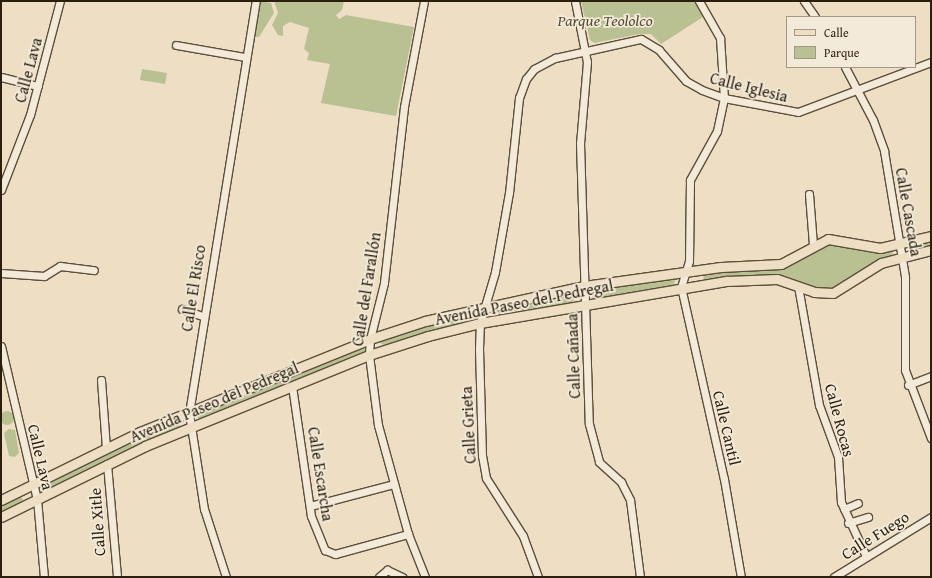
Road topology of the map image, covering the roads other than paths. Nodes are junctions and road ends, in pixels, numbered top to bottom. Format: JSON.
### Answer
{"nodes":[{"id":1,"x":60,"y":1,"type":"edge"},
{"id":2,"x":256,"y":1,"type":"edge"},
{"id":3,"x":424,"y":1,"type":"edge"},
{"id":4,"x":575,"y":1,"type":"edge"},
{"id":5,"x":699,"y":1,"type":"edge"},
{"id":6,"x":804,"y":1,"type":"edge"},
{"id":7,"x":814,"y":16,"type":"edge"},
{"id":8,"x":176,"y":45,"type":"dead end"},
{"id":9,"x":585,"y":50,"type":"junction"},
{"id":10,"x":244,"y":57,"type":"junction"},
{"id":11,"x":931,"y":62,"type":"edge"},
{"id":12,"x":846,"y":68,"type":"edge"},
{"id":13,"x":916,"y":68,"type":"edge"},
{"id":14,"x":916,"y":68,"type":"edge"},
{"id":15,"x":1,"y":77,"type":"edge"},
{"id":16,"x":38,"y":86,"type":"junction"},
{"id":17,"x":858,"y":91,"type":"junction"},
{"id":18,"x":724,"y":98,"type":"junction"},
{"id":19,"x":1,"y":190,"type":"edge"},
{"id":20,"x":809,"y":194,"type":"dead end"},
{"id":21,"x":931,"y":236,"type":"edge"},
{"id":22,"x":900,"y":243,"type":"junction"},
{"id":23,"x":813,"y":245,"type":"junction"},
{"id":24,"x":931,"y":250,"type":"edge"},
{"id":25,"x":903,"y":257,"type":"junction"},
{"id":26,"x":94,"y":270,"type":"dead end"},
{"id":27,"x":1,"y":272,"type":"edge"},
{"id":28,"x":686,"y":272,"type":"junction"},
{"id":29,"x":584,"y":286,"type":"junction"},
{"id":30,"x":798,"y":286,"type":"junction"},
{"id":31,"x":681,"y":287,"type":"junction"},
{"id":32,"x":586,"y":305,"type":"junction"},
{"id":33,"x":485,"y":307,"type":"junction"},
{"id":34,"x":182,"y":309,"type":"dead end"},
{"id":35,"x":202,"y":316,"type":"junction"},
{"id":36,"x":480,"y":323,"type":"junction"},
{"id":37,"x":370,"y":339,"type":"junction"},
{"id":38,"x":1,"y":346,"type":"edge"},
{"id":39,"x":370,"y":355,"type":"junction"},
{"id":40,"x":931,"y":376,"type":"edge"},
{"id":41,"x":100,"y":380,"type":"dead end"},
{"id":42,"x":908,"y":385,"type":"junction"},
{"id":43,"x":292,"y":386,"type":"junction"},
{"id":44,"x":189,"y":413,"type":"junction"},
{"id":45,"x":190,"y":428,"type":"junction"},
{"id":46,"x":931,"y":438,"type":"edge"},
{"id":47,"x":106,"y":448,"type":"junction"},
{"id":48,"x":107,"y":464,"type":"junction"},
{"id":49,"x":33,"y":484,"type":"junction"},
{"id":50,"x":394,"y":484,"type":"junction"},
{"id":51,"x":36,"y":499,"type":"junction"},
{"id":52,"x":1,"y":500,"type":"edge"},
{"id":53,"x":858,"y":503,"type":"dead end"},
{"id":54,"x":310,"y":506,"type":"junction"},
{"id":55,"x":844,"y":509,"type":"junction"},
{"id":56,"x":1,"y":517,"type":"edge"},
{"id":57,"x":868,"y":517,"type":"dead end"},
{"id":58,"x":931,"y":517,"type":"edge"},
{"id":59,"x":848,"y":523,"type":"junction"},
{"id":60,"x":408,"y":534,"type":"junction"},
{"id":61,"x":866,"y":556,"type":"junction"},
{"id":62,"x":44,"y":577,"type":"edge"},
{"id":63,"x":117,"y":577,"type":"edge"},
{"id":64,"x":226,"y":577,"type":"edge"},
{"id":65,"x":379,"y":577,"type":"edge"},
{"id":66,"x":402,"y":577,"type":"edge"},
{"id":67,"x":425,"y":577,"type":"edge"},
{"id":68,"x":538,"y":577,"type":"edge"},
{"id":69,"x":640,"y":577,"type":"edge"},
{"id":70,"x":741,"y":577,"type":"edge"},
{"id":71,"x":834,"y":577,"type":"edge"}],
"edges":[{"from":1,"to":16,"type":"street","name":"Calle Lava"},
{"from":2,"to":10,"type":"street","name":"Calle El Risco"},
{"from":3,"to":37,"type":"street","name":"Calle del Farallón"},
{"from":4,"to":9,"type":"street","name":"Calle Cañada"},
{"from":5,"to":18,"type":"street"},
{"from":6,"to":7,"type":"street"},
{"from":8,"to":10,"type":"street"},
{"from":9,"to":18,"type":"street","name":"Calle Iglesia"},
{"from":9,"to":29,"type":"street","name":"Calle Cañada"},
{"from":9,"to":33,"type":"street","name":"Calle Iglesia"},
{"from":10,"to":35,"type":"street","name":"Calle El Risco"},
{"from":11,"to":14,"type":"street","name":"Calle Iglesia"},
{"from":12,"to":17,"type":"street","name":"Calle Cascada"},
{"from":13,"to":17,"type":"street","name":"Calle Iglesia"},
{"from":15,"to":16,"type":"street"},
{"from":16,"to":19,"type":"street","name":"Calle Lava"},
{"from":17,"to":18,"type":"street","name":"Calle Iglesia"},
{"from":17,"to":22,"type":"street","name":"Calle Cascada"},
{"from":18,"to":28,"type":"street"},
{"from":20,"to":23,"type":"street"},
{"from":21,"to":22,"type":"main road","name":"Avenida Paseo del Pedregal"},
{"from":22,"to":23,"type":"main road","name":"Avenida Paseo del Pedregal"},
{"from":22,"to":25,"type":"street","name":"Calle Cascada"},
{"from":23,"to":28,"type":"main road","name":"Avenida Paseo del Pedregal"},
{"from":24,"to":25,"type":"main road","name":"Avenida Paseo del Pedregal"},
{"from":25,"to":30,"type":"main road","name":"Avenida Paseo del Pedregal"},
{"from":25,"to":42,"type":"street","name":"Calle Cascada"},
{"from":26,"to":27,"type":"street"},
{"from":28,"to":29,"type":"main road","name":"Avenida Paseo del Pedregal"},
{"from":28,"to":31,"type":"street"},
{"from":29,"to":32,"type":"street","name":"Calle Cañada"},
{"from":29,"to":33,"type":"main road","name":"Avenida Paseo del Pedregal"},
{"from":30,"to":31,"type":"main road","name":"Avenida Paseo del Pedregal"},
{"from":30,"to":55,"type":"street","name":"Calle Rocas"},
{"from":31,"to":32,"type":"main road","name":"Avenida Paseo del Pedregal"},
{"from":31,"to":70,"type":"street","name":"Calle Cantil"},
{"from":32,"to":36,"type":"main road","name":"Avenida Paseo del Pedregal"},
{"from":32,"to":69,"type":"street","name":"Calle Cañada"},
{"from":33,"to":36,"type":"street","name":"Calle Grieta"},
{"from":33,"to":37,"type":"main road","name":"Avenida Paseo del Pedregal"},
{"from":34,"to":35,"type":"street"},
{"from":35,"to":44,"type":"street","name":"Calle El Risco"},
{"from":36,"to":39,"type":"main road","name":"Avenida Paseo del Pedregal"},
{"from":36,"to":68,"type":"street","name":"Calle Grieta"},
{"from":37,"to":39,"type":"street","name":"Calle del Farallón"},
{"from":37,"to":44,"type":"main road","name":"Avenida Paseo del Pedregal"},
{"from":38,"to":49,"type":"street","name":"Calle Lava"},
{"from":39,"to":43,"type":"main road","name":"Avenida Paseo del Pedregal"},
{"from":39,"to":50,"type":"street","name":"Calle del Farallón"},
{"from":40,"to":42,"type":"street"},
{"from":41,"to":47,"type":"street"},
{"from":42,"to":46,"type":"street","name":"Calle Cascada"},
{"from":43,"to":45,"type":"main road","name":"Avenida Paseo del Pedregal"},
{"from":43,"to":54,"type":"street","name":"Calle Escarcha"},
{"from":44,"to":45,"type":"street","name":"Calle El Risco"},
{"from":44,"to":47,"type":"main road","name":"Avenida Paseo del Pedregal"},
{"from":45,"to":48,"type":"main road","name":"Avenida Paseo del Pedregal"},
{"from":45,"to":64,"type":"street","name":"Calle El Risco"},
{"from":47,"to":49,"type":"main road","name":"Avenida Paseo del Pedregal"},
{"from":48,"to":51,"type":"main road","name":"Avenida Paseo del Pedregal"},
{"from":48,"to":63,"type":"street","name":"Calle Xitle"},
{"from":49,"to":51,"type":"street","name":"Calle Lava"},
{"from":49,"to":52,"type":"main road","name":"Avenida Paseo del Pedregal"},
{"from":50,"to":54,"type":"street"},
{"from":50,"to":60,"type":"street","name":"Calle del Farallón"},
{"from":51,"to":56,"type":"main road","name":"Avenida Paseo del Pedregal"},
{"from":51,"to":62,"type":"street","name":"Calle Lava"},
{"from":53,"to":55,"type":"street"},
{"from":54,"to":60,"type":"street","name":"Calle Escarcha"},
{"from":55,"to":59,"type":"street","name":"Calle Rocas"},
{"from":57,"to":59,"type":"street"},
{"from":58,"to":61,"type":"street","name":"Calle Fuego"},
{"from":59,"to":61,"type":"street","name":"Calle Rocas"},
{"from":60,"to":67,"type":"street","name":"Calle del Farallón"},
{"from":61,"to":71,"type":"street","name":"Calle Fuego"},
{"from":65,"to":66,"type":"street"}]}
